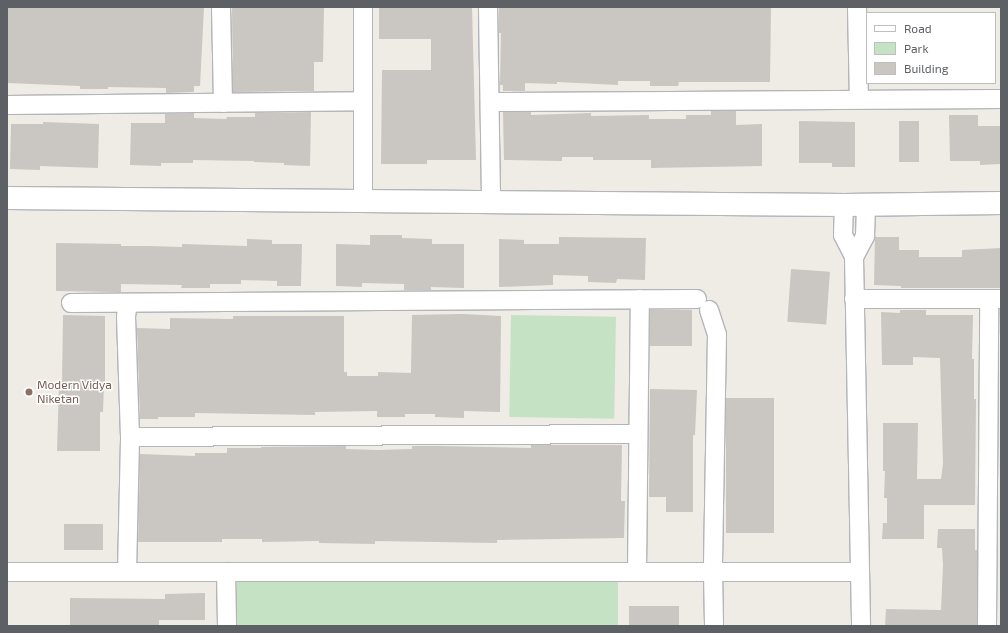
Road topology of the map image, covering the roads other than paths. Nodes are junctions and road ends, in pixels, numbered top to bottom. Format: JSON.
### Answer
{"nodes":[{"id":1,"x":221,"y":7,"type":"edge"},
{"id":2,"x":363,"y":7,"type":"edge"},
{"id":3,"x":488,"y":7,"type":"edge"},
{"id":4,"x":857,"y":7,"type":"edge"},
{"id":5,"x":1001,"y":99,"type":"edge"},
{"id":6,"x":859,"y":100,"type":"junction"},
{"id":7,"x":363,"y":101,"type":"junction"},
{"id":8,"x":490,"y":102,"type":"junction"},
{"id":9,"x":223,"y":103,"type":"junction"},
{"id":10,"x":7,"y":105,"type":"edge"},
{"id":11,"x":7,"y":198,"type":"edge"},
{"id":12,"x":363,"y":200,"type":"junction"},
{"id":13,"x":490,"y":202,"type":"junction"},
{"id":14,"x":1001,"y":203,"type":"edge"},
{"id":15,"x":844,"y":205,"type":"junction"},
{"id":16,"x":866,"y":205,"type":"junction"},
{"id":17,"x":854,"y":257,"type":"junction"},
{"id":18,"x":640,"y":299,"type":"junction"},
{"id":19,"x":854,"y":299,"type":"junction"},
{"id":20,"x":995,"y":299,"type":"edge"},
{"id":21,"x":132,"y":302,"type":"junction"},
{"id":22,"x":71,"y":303,"type":"dead end"},
{"id":23,"x":995,"y":426,"type":"edge"},
{"id":24,"x":638,"y":434,"type":"junction"},
{"id":25,"x":130,"y":437,"type":"junction"},
{"id":26,"x":994,"y":558,"type":"edge"},
{"id":27,"x":7,"y":572,"type":"edge"},
{"id":28,"x":127,"y":572,"type":"junction"},
{"id":29,"x":226,"y":572,"type":"junction"},
{"id":30,"x":637,"y":572,"type":"junction"},
{"id":31,"x":713,"y":572,"type":"junction"},
{"id":32,"x":860,"y":572,"type":"junction"},
{"id":33,"x":227,"y":626,"type":"edge"},
{"id":34,"x":714,"y":626,"type":"edge"},
{"id":35,"x":860,"y":626,"type":"edge"},
{"id":36,"x":987,"y":626,"type":"edge"}],
"edges":[{"from":1,"to":9,"type":"street"},
{"from":2,"to":7,"type":"street"},
{"from":3,"to":8,"type":"street"},
{"from":4,"to":6,"type":"street"},
{"from":5,"to":6,"type":"street"},
{"from":6,"to":8,"type":"street"},
{"from":7,"to":9,"type":"street"},
{"from":7,"to":12,"type":"street"},
{"from":8,"to":13,"type":"street"},
{"from":9,"to":10,"type":"street"},
{"from":11,"to":12,"type":"street"},
{"from":12,"to":13,"type":"street"},
{"from":13,"to":15,"type":"street"},
{"from":14,"to":16,"type":"street"},
{"from":15,"to":16,"type":"street"},
{"from":15,"to":17,"type":"street"},
{"from":16,"to":17,"type":"street"},
{"from":17,"to":19,"type":"street"},
{"from":18,"to":21,"type":"street"},
{"from":18,"to":24,"type":"street"},
{"from":18,"to":31,"type":"street"},
{"from":19,"to":20,"type":"street"},
{"from":19,"to":32,"type":"street"},
{"from":20,"to":23,"type":"street"},
{"from":21,"to":22,"type":"street"},
{"from":21,"to":25,"type":"street"},
{"from":23,"to":26,"type":"street"},
{"from":24,"to":25,"type":"street"},
{"from":24,"to":30,"type":"street"},
{"from":25,"to":28,"type":"street"},
{"from":26,"to":36,"type":"street"},
{"from":27,"to":28,"type":"street"},
{"from":28,"to":29,"type":"street"},
{"from":29,"to":30,"type":"street"},
{"from":29,"to":33,"type":"street"},
{"from":30,"to":31,"type":"street"},
{"from":31,"to":32,"type":"street"},
{"from":31,"to":34,"type":"street"},
{"from":32,"to":35,"type":"street"}]}
